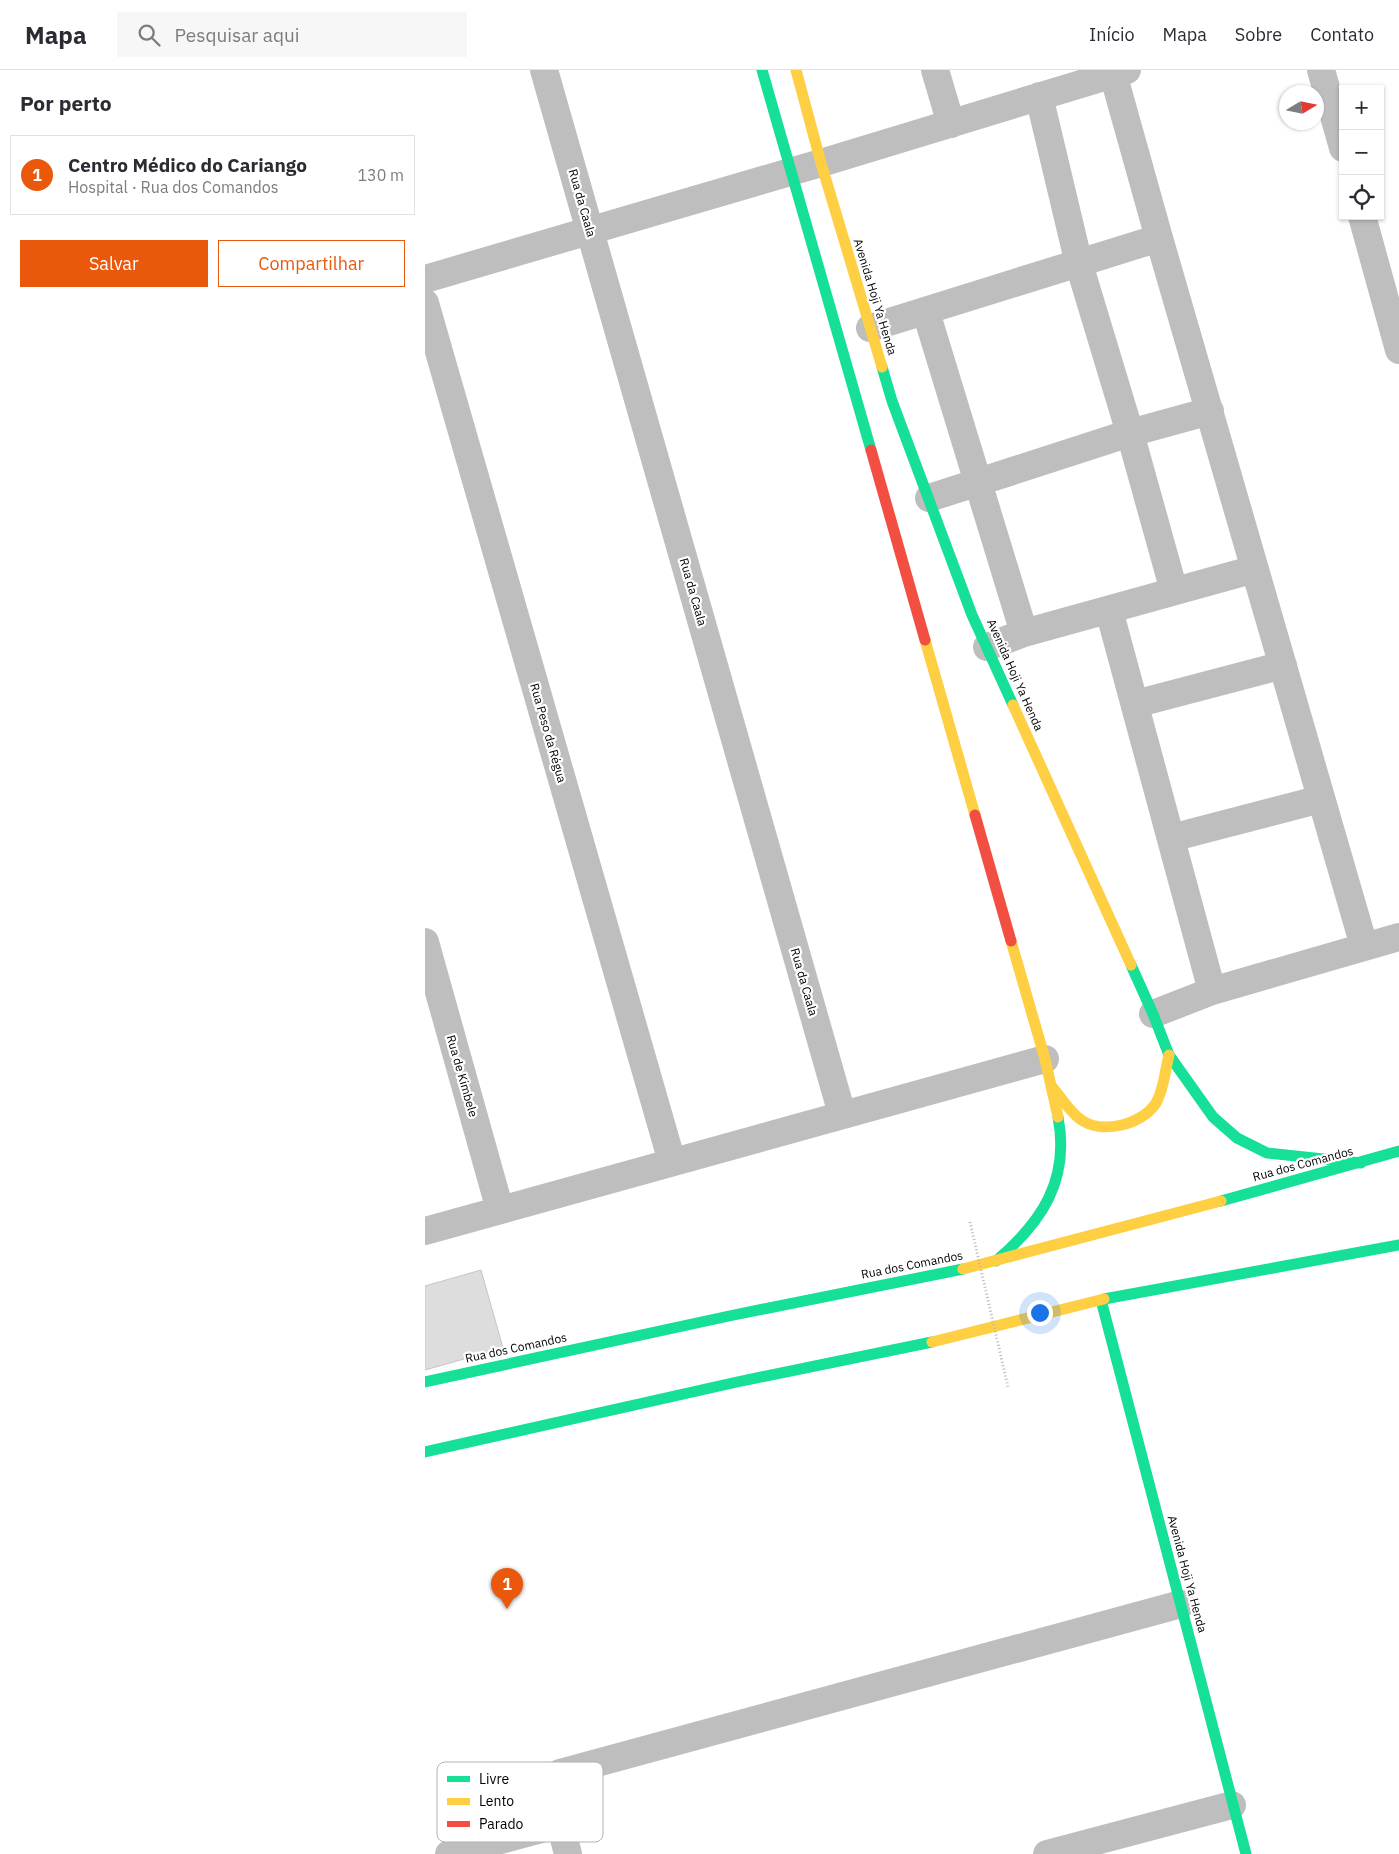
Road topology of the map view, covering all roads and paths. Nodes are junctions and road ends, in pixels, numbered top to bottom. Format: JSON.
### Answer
{"nodes":[{"id":1,"x":544,"y":70,"type":"edge"},
{"id":2,"x":762,"y":70,"type":"edge"},
{"id":3,"x":795,"y":70,"type":"edge"},
{"id":4,"x":935,"y":70,"type":"edge"},
{"id":5,"x":1321,"y":70,"type":"edge"},
{"id":6,"x":1117,"y":71,"type":"edge"},
{"id":7,"x":1039,"y":96,"type":"junction"},
{"id":8,"x":951,"y":124,"type":"junction"},
{"id":9,"x":1339,"y":134,"type":"edge"},
{"id":10,"x":821,"y":163,"type":"junction"},
{"id":11,"x":791,"y":171,"type":"junction"},
{"id":12,"x":1363,"y":220,"type":"edge"},
{"id":13,"x":590,"y":232,"type":"junction"},
{"id":14,"x":1159,"y":238,"type":"junction"},
{"id":15,"x":1079,"y":264,"type":"junction"},
{"id":16,"x":425,"y":279,"type":"edge"},
{"id":17,"x":425,"y":303,"type":"edge"},
{"id":18,"x":926,"y":312,"type":"junction"},
{"id":19,"x":870,"y":328,"type":"junction"},
{"id":20,"x":1399,"y":350,"type":"edge"},
{"id":21,"x":1210,"y":412,"type":"junction"},
{"id":22,"x":1130,"y":433,"type":"junction"},
{"id":23,"x":977,"y":483,"type":"junction"},
{"id":24,"x":929,"y":498,"type":"junction"},
{"id":25,"x":1255,"y":568,"type":"junction"},
{"id":26,"x":1174,"y":592,"type":"junction"},
{"id":27,"x":1109,"y":610,"type":"junction"},
{"id":28,"x":1024,"y":633,"type":"junction"},
{"id":29,"x":987,"y":648,"type":"junction"},
{"id":30,"x":1283,"y":665,"type":"junction"},
{"id":31,"x":1135,"y":704,"type":"junction"},
{"id":32,"x":1321,"y":799,"type":"junction"},
{"id":33,"x":1171,"y":838,"type":"junction"},
{"id":34,"x":1399,"y":937,"type":"edge"},
{"id":35,"x":425,"y":942,"type":"edge"},
{"id":36,"x":1364,"y":946,"type":"junction"},
{"id":37,"x":1212,"y":991,"type":"junction"},
{"id":38,"x":1153,"y":1014,"type":"junction"},
{"id":39,"x":1169,"y":1055,"type":"junction"},
{"id":40,"x":1045,"y":1059,"type":"junction"},
{"id":41,"x":1051,"y":1085,"type":"junction"},
{"id":42,"x":842,"y":1114,"type":"junction"},
{"id":43,"x":1399,"y":1151,"type":"edge"},
{"id":44,"x":672,"y":1162,"type":"junction"},
{"id":45,"x":1361,"y":1163,"type":"junction"},
{"id":46,"x":500,"y":1210,"type":"junction"},
{"id":47,"x":970,"y":1222,"type":"dead end"},
{"id":48,"x":425,"y":1231,"type":"edge"},
{"id":49,"x":1399,"y":1245,"type":"edge"},
{"id":50,"x":995,"y":1261,"type":"junction"},
{"id":51,"x":1101,"y":1300,"type":"junction"},
{"id":52,"x":425,"y":1382,"type":"edge"},
{"id":53,"x":1008,"y":1387,"type":"dead end"},
{"id":54,"x":425,"y":1452,"type":"edge"},
{"id":55,"x":1181,"y":1604,"type":"junction"},
{"id":56,"x":599,"y":1762,"type":"edge"},
{"id":57,"x":1231,"y":1804,"type":"junction"},
{"id":58,"x":493,"y":1842,"type":"edge"},
{"id":59,"x":449,"y":1854,"type":"edge"},
{"id":60,"x":1047,"y":1854,"type":"edge"},
{"id":61,"x":1246,"y":1854,"type":"edge"}],
"edges":[{"from":1,"to":13,"type":"street","name":"Rua da Caala"},
{"from":2,"to":11,"type":"main road"},
{"from":3,"to":10,"type":"main road","name":"Avenida Hoji Ya Henda"},
{"from":4,"to":8,"type":"street"},
{"from":5,"to":9,"type":"street"},
{"from":6,"to":7,"type":"street"},
{"from":6,"to":14,"type":"street"},
{"from":7,"to":8,"type":"street"},
{"from":7,"to":15,"type":"street"},
{"from":8,"to":10,"type":"street"},
{"from":10,"to":11,"type":"street"},
{"from":10,"to":19,"type":"main road","name":"Avenida Hoji Ya Henda"},
{"from":11,"to":13,"type":"street"},
{"from":11,"to":40,"type":"main road"},
{"from":12,"to":20,"type":"street"},
{"from":13,"to":16,"type":"street"},
{"from":13,"to":42,"type":"street","name":"Rua da Caala"},
{"from":14,"to":15,"type":"street"},
{"from":14,"to":21,"type":"street"},
{"from":15,"to":18,"type":"street"},
{"from":15,"to":22,"type":"street"},
{"from":17,"to":44,"type":"street","name":"Rua Peso da Régua"},
{"from":18,"to":19,"type":"street"},
{"from":18,"to":23,"type":"street"},
{"from":19,"to":24,"type":"main road","name":"Avenida Hoji Ya Henda"},
{"from":21,"to":22,"type":"street"},
{"from":21,"to":25,"type":"street"},
{"from":22,"to":23,"type":"street"},
{"from":22,"to":26,"type":"street"},
{"from":23,"to":24,"type":"street"},
{"from":23,"to":28,"type":"street"},
{"from":24,"to":29,"type":"main road","name":"Avenida Hoji Ya Henda"},
{"from":25,"to":26,"type":"street"},
{"from":25,"to":30,"type":"street"},
{"from":26,"to":27,"type":"street"},
{"from":27,"to":28,"type":"street"},
{"from":27,"to":31,"type":"street"},
{"from":28,"to":29,"type":"street"},
{"from":29,"to":38,"type":"main road","name":"Avenida Hoji Ya Henda"},
{"from":30,"to":31,"type":"street"},
{"from":30,"to":32,"type":"street"},
{"from":31,"to":33,"type":"street"},
{"from":32,"to":33,"type":"street"},
{"from":32,"to":36,"type":"street"},
{"from":33,"to":37,"type":"street"},
{"from":34,"to":36,"type":"street"},
{"from":35,"to":46,"type":"street","name":"Rua de Kimbele"},
{"from":36,"to":37,"type":"street"},
{"from":37,"to":38,"type":"street"},
{"from":38,"to":39,"type":"main road","name":"Avenida Hoji Ya Henda"},
{"from":39,"to":41,"type":"main road"},
{"from":39,"to":45,"type":"main road","name":"Avenida Hoji Ya Henda"},
{"from":40,"to":41,"type":"main road"},
{"from":40,"to":42,"type":"street"},
{"from":41,"to":50,"type":"main road"},
{"from":42,"to":44,"type":"street"},
{"from":43,"to":45,"type":"main road","name":"Rua dos Comandos"},
{"from":44,"to":46,"type":"street"},
{"from":45,"to":50,"type":"main road","name":"Rua dos Comandos"},
{"from":46,"to":48,"type":"street"},
{"from":47,"to":53,"type":"path","bridge":true},
{"from":49,"to":51,"type":"main road"},
{"from":50,"to":52,"type":"main road","name":"Rua dos Comandos"},
{"from":51,"to":54,"type":"main road"},
{"from":51,"to":55,"type":"main road","name":"Avenida Hoji Ya Henda"},
{"from":55,"to":56,"type":"street"},
{"from":55,"to":57,"type":"main road","name":"Avenida Hoji Ya Henda"},
{"from":57,"to":60,"type":"street"},
{"from":57,"to":61,"type":"main road","name":"Avenida Hoji Ya Henda"},
{"from":58,"to":59,"type":"street"}]}
